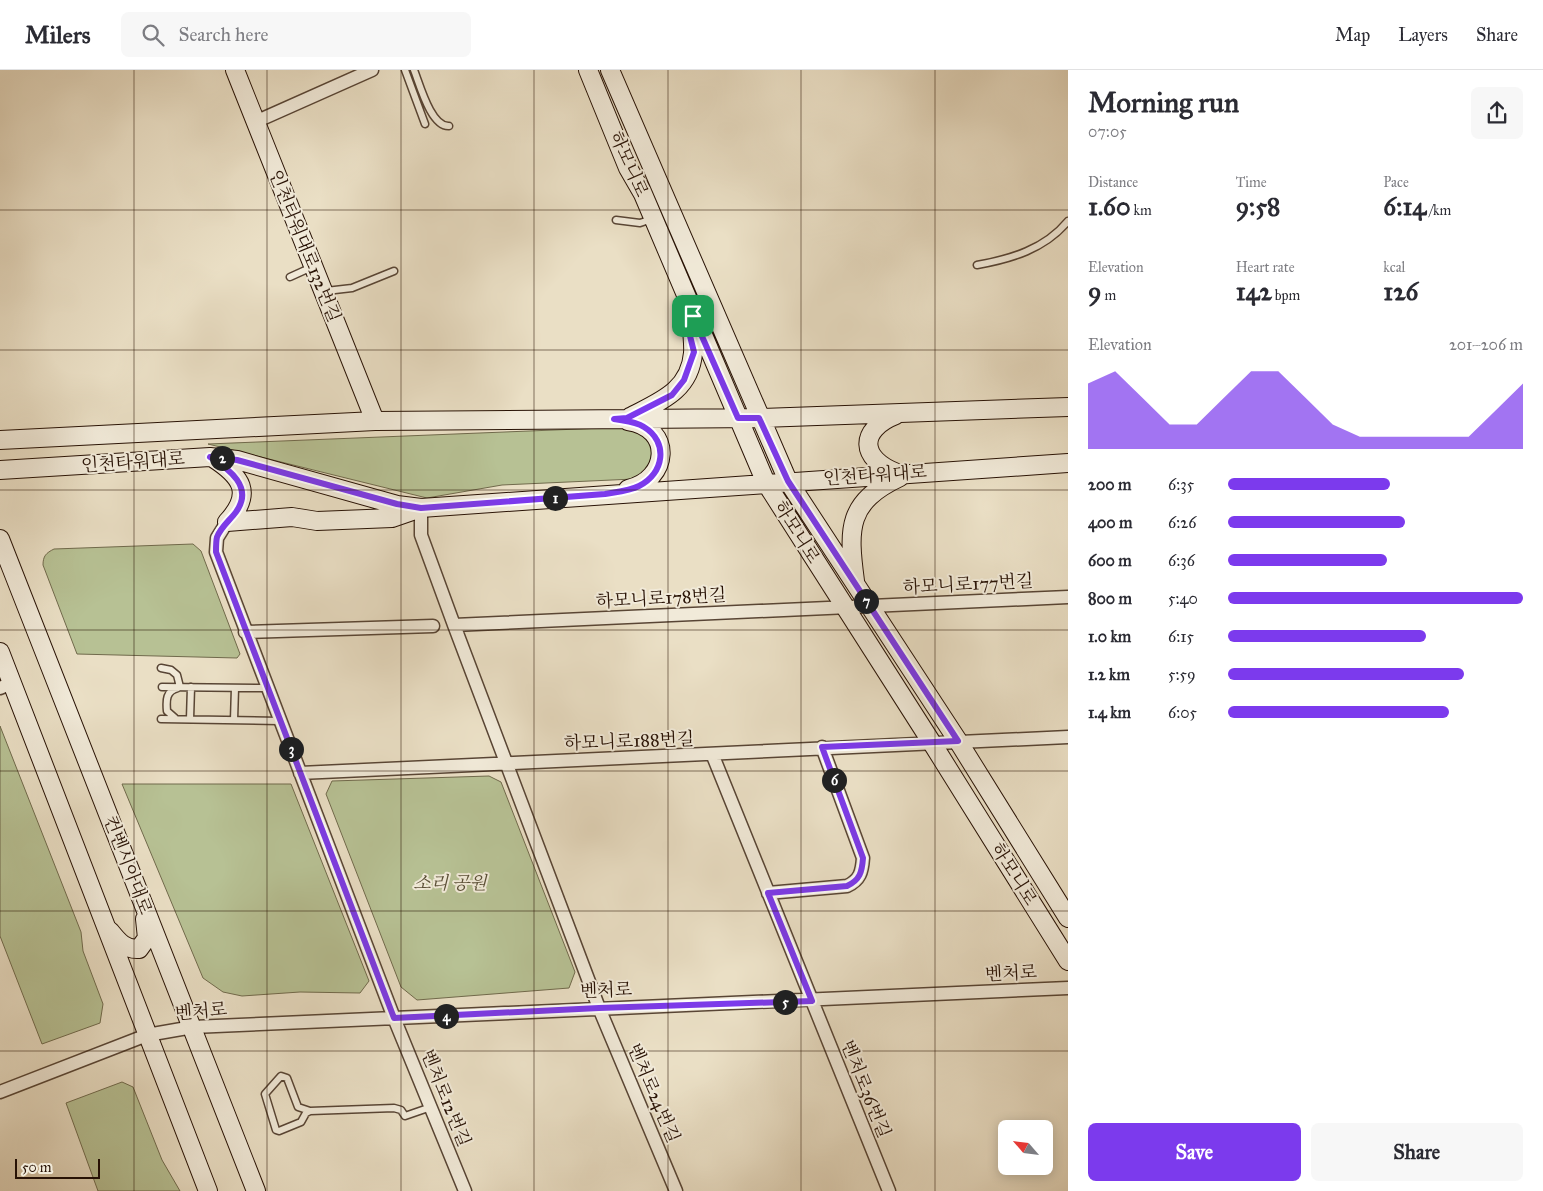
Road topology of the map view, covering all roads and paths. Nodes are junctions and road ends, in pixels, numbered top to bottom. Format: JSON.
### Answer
{"nodes":[{"id":1,"x":235,"y":70,"type":"edge"},
{"id":2,"x":372,"y":70,"type":"edge"},
{"id":3,"x":405,"y":70,"type":"edge"},
{"id":4,"x":414,"y":70,"type":"edge"},
{"id":5,"x":588,"y":70,"type":"edge"},
{"id":6,"x":610,"y":70,"type":"edge"},
{"id":7,"x":255,"y":122,"type":"junction"},
{"id":8,"x":425,"y":124,"type":"dead end"},
{"id":9,"x":448,"y":126,"type":"dead end"},
{"id":10,"x":652,"y":219,"type":"junction"},
{"id":11,"x":616,"y":220,"type":"dead end"},
{"id":12,"x":1068,"y":222,"type":"edge"},
{"id":13,"x":977,"y":265,"type":"dead end"},
{"id":14,"x":314,"y":266,"type":"junction"},
{"id":15,"x":394,"y":271,"type":"dead end"},
{"id":16,"x":290,"y":277,"type":"dead end"},
{"id":17,"x":323,"y":292,"type":"junction"},
{"id":18,"x":693,"y":316,"type":"junction"},
{"id":19,"x":1068,"y":407,"type":"edge"},
{"id":20,"x":901,"y":413,"type":"junction"},
{"id":21,"x":738,"y":418,"type":"junction"},
{"id":22,"x":759,"y":418,"type":"junction"},
{"id":23,"x":620,"y":419,"type":"junction"},
{"id":24,"x":375,"y":422,"type":"junction"},
{"id":25,"x":0,"y":440,"type":"edge"},
{"id":26,"x":210,"y":457,"type":"junction"},
{"id":27,"x":1068,"y":463,"type":"edge"},
{"id":28,"x":0,"y":470,"type":"edge"},
{"id":29,"x":904,"y":474,"type":"junction"},
{"id":30,"x":788,"y":481,"type":"junction"},
{"id":31,"x":766,"y":483,"type":"junction"},
{"id":32,"x":605,"y":494,"type":"junction"},
{"id":33,"x":241,"y":502,"type":"junction"},
{"id":34,"x":421,"y":508,"type":"junction"},
{"id":35,"x":256,"y":520,"type":"junction"},
{"id":36,"x":228,"y":522,"type":"junction"},
{"id":37,"x":0,"y":539,"type":"edge"},
{"id":38,"x":856,"y":586,"type":"junction"},
{"id":39,"x":1068,"y":597,"type":"edge"},
{"id":40,"x":869,"y":606,"type":"junction"},
{"id":41,"x":844,"y":607,"type":"junction"},
{"id":42,"x":454,"y":625,"type":"junction"},
{"id":43,"x":433,"y":626,"type":"dead end"},
{"id":44,"x":245,"y":632,"type":"junction"},
{"id":45,"x":0,"y":652,"type":"edge"},
{"id":46,"x":161,"y":668,"type":"dead end"},
{"id":47,"x":6,"y":685,"type":"edge"},
{"id":48,"x":162,"y":687,"type":"dead end"},
{"id":49,"x":185,"y":687,"type":"junction"},
{"id":50,"x":235,"y":688,"type":"junction"},
{"id":51,"x":267,"y":688,"type":"junction"},
{"id":52,"x":161,"y":719,"type":"dead end"},
{"id":53,"x":187,"y":719,"type":"junction"},
{"id":54,"x":234,"y":720,"type":"junction"},
{"id":55,"x":280,"y":721,"type":"junction"},
{"id":56,"x":1068,"y":737,"type":"edge"},
{"id":57,"x":958,"y":741,"type":"junction"},
{"id":58,"x":932,"y":742,"type":"junction"},
{"id":59,"x":822,"y":747,"type":"junction"},
{"id":60,"x":713,"y":756,"type":"junction"},
{"id":61,"x":508,"y":764,"type":"junction"},
{"id":62,"x":300,"y":773,"type":"junction"},
{"id":63,"x":768,"y":893,"type":"junction"},
{"id":64,"x":143,"y":903,"type":"junction"},
{"id":65,"x":1068,"y":918,"type":"edge"},
{"id":66,"x":103,"y":920,"type":"junction"},
{"id":67,"x":1068,"y":961,"type":"edge"},
{"id":68,"x":1068,"y":988,"type":"edge"},
{"id":69,"x":812,"y":1001,"type":"junction"},
{"id":70,"x":599,"y":1008,"type":"junction"},
{"id":71,"x":394,"y":1018,"type":"junction"},
{"id":72,"x":193,"y":1027,"type":"junction"},
{"id":73,"x":146,"y":1035,"type":"junction"},
{"id":74,"x":0,"y":1092,"type":"edge"},
{"id":75,"x":431,"y":1107,"type":"junction"},
{"id":76,"x":310,"y":1111,"type":"junction"},
{"id":77,"x":208,"y":1191,"type":"edge"},
{"id":78,"x":256,"y":1191,"type":"edge"},
{"id":79,"x":465,"y":1191,"type":"edge"},
{"id":80,"x":676,"y":1191,"type":"edge"},
{"id":81,"x":889,"y":1191,"type":"edge"}],
"edges":[{"from":1,"to":7,"type":"main road","name":"인천타워대로132번길"},
{"from":2,"to":7,"type":"street"},
{"from":3,"to":8,"type":"lane"},
{"from":4,"to":9,"type":"lane"},
{"from":5,"to":10,"type":"main road","name":"하모니로"},
{"from":6,"to":22,"type":"main road","name":"하모니로"},
{"from":7,"to":14,"type":"main road","name":"인천타워대로132번길"},
{"from":10,"to":11,"type":"lane"},
{"from":10,"to":18,"type":"main road","name":"하모니로"},
{"from":12,"to":13,"type":"lane"},
{"from":14,"to":16,"type":"lane"},
{"from":14,"to":17,"type":"main road","name":"인천타워대로132번길"},
{"from":15,"to":17,"type":"lane"},
{"from":17,"to":24,"type":"main road","name":"인천타워대로132번길"},
{"from":18,"to":21,"type":"main road","name":"하모니로"},
{"from":18,"to":23,"type":"main road"},
{"from":19,"to":20,"type":"main road","name":"인천타워대로"},
{"from":20,"to":22,"type":"main road","name":"인천타워대로"},
{"from":20,"to":29,"type":"main road"},
{"from":21,"to":22,"type":"main road","name":"인천타워대로"},
{"from":21,"to":23,"type":"main road","name":"인천타워대로"},
{"from":21,"to":31,"type":"main road","name":"하모니로"},
{"from":22,"to":30,"type":"main road","name":"하모니로"},
{"from":23,"to":24,"type":"main road","name":"인천타워대로"},
{"from":23,"to":32,"type":"main road"},
{"from":24,"to":25,"type":"main road","name":"인천타워대로"},
{"from":26,"to":28,"type":"main road","name":"인천타워대로"},
{"from":26,"to":33,"type":"main road"},
{"from":26,"to":34,"type":"main road","name":"인천타워대로"},
{"from":27,"to":29,"type":"main road","name":"인천타워대로"},
{"from":29,"to":30,"type":"main road","name":"인천타워대로"},
{"from":29,"to":38,"type":"main road"},
{"from":30,"to":31,"type":"main road","name":"인천타워대로"},
{"from":30,"to":38,"type":"main road","name":"하모니로"},
{"from":31,"to":32,"type":"main road","name":"인천타워대로"},
{"from":31,"to":41,"type":"main road","name":"하모니로"},
{"from":32,"to":34,"type":"main road","name":"인천타워대로"},
{"from":33,"to":35,"type":"main road"},
{"from":33,"to":36,"type":"main road"},
{"from":34,"to":35,"type":"main road"},
{"from":34,"to":42,"type":"street","name":"벤처로24번길"},
{"from":35,"to":36,"type":"main road"},
{"from":36,"to":44,"type":"street","name":"벤처로12번길"},
{"from":37,"to":64,"type":"main road","name":"컨벤시아대로"},
{"from":38,"to":40,"type":"main road","name":"하모니로"},
{"from":39,"to":40,"type":"street","name":"하모니로177번길"},
{"from":40,"to":41,"type":"street","name":"하모니로178번길"},
{"from":40,"to":57,"type":"main road","name":"하모니로"},
{"from":41,"to":42,"type":"street","name":"하모니로178번길"},
{"from":41,"to":58,"type":"main road","name":"하모니로"},
{"from":42,"to":61,"type":"street","name":"벤처로24번길"},
{"from":43,"to":44,"type":"street"},
{"from":44,"to":51,"type":"street","name":"벤처로12번길"},
{"from":45,"to":47,"type":"main road"},
{"from":46,"to":49,"type":"lane"},
{"from":47,"to":66,"type":"main road"},
{"from":48,"to":49,"type":"lane"},
{"from":49,"to":50,"type":"lane"},
{"from":49,"to":53,"type":"lane"},
{"from":49,"to":53,"type":"lane"},
{"from":50,"to":51,"type":"lane"},
{"from":50,"to":54,"type":"lane"},
{"from":51,"to":55,"type":"street","name":"벤처로12번길"},
{"from":52,"to":53,"type":"lane"},
{"from":53,"to":54,"type":"lane"},
{"from":54,"to":55,"type":"lane"},
{"from":55,"to":62,"type":"street","name":"벤처로12번길"},
{"from":56,"to":57,"type":"street","name":"하모니로188번길"},
{"from":57,"to":58,"type":"street","name":"하모니로188번길"},
{"from":57,"to":65,"type":"main road","name":"하모니로"},
{"from":58,"to":59,"type":"street","name":"하모니로188번길"},
{"from":58,"to":67,"type":"main road","name":"하모니로"},
{"from":59,"to":60,"type":"street","name":"하모니로188번길"},
{"from":59,"to":63,"type":"street"},
{"from":60,"to":61,"type":"street","name":"하모니로188번길"},
{"from":60,"to":63,"type":"street","name":"벤처로36번길"},
{"from":61,"to":62,"type":"street","name":"하모니로188번길"},
{"from":61,"to":70,"type":"street","name":"벤처로24번길"},
{"from":62,"to":71,"type":"street","name":"벤처로12번길"},
{"from":63,"to":69,"type":"street","name":"벤처로36번길"},
{"from":64,"to":66,"type":"main road"},
{"from":64,"to":72,"type":"main road","name":"컨벤시아대로"},
{"from":66,"to":73,"type":"main road"},
{"from":68,"to":69,"type":"street","name":"벤처로"},
{"from":69,"to":70,"type":"street","name":"벤처로"},
{"from":69,"to":81,"type":"street","name":"벤처로36번길"},
{"from":70,"to":71,"type":"street","name":"벤처로"},
{"from":70,"to":80,"type":"street","name":"벤처로24번길"},
{"from":71,"to":72,"type":"street","name":"벤처로"},
{"from":71,"to":75,"type":"street","name":"벤처로12번길"},
{"from":72,"to":73,"type":"street","name":"벤처로"},
{"from":72,"to":78,"type":"main road","name":"컨벤시아대로"},
{"from":73,"to":74,"type":"street","name":"벤처로"},
{"from":73,"to":77,"type":"main road"},
{"from":75,"to":76,"type":"lane"},
{"from":75,"to":79,"type":"street","name":"벤처로12번길"},
{"from":76,"to":76,"type":"lane"}]}
